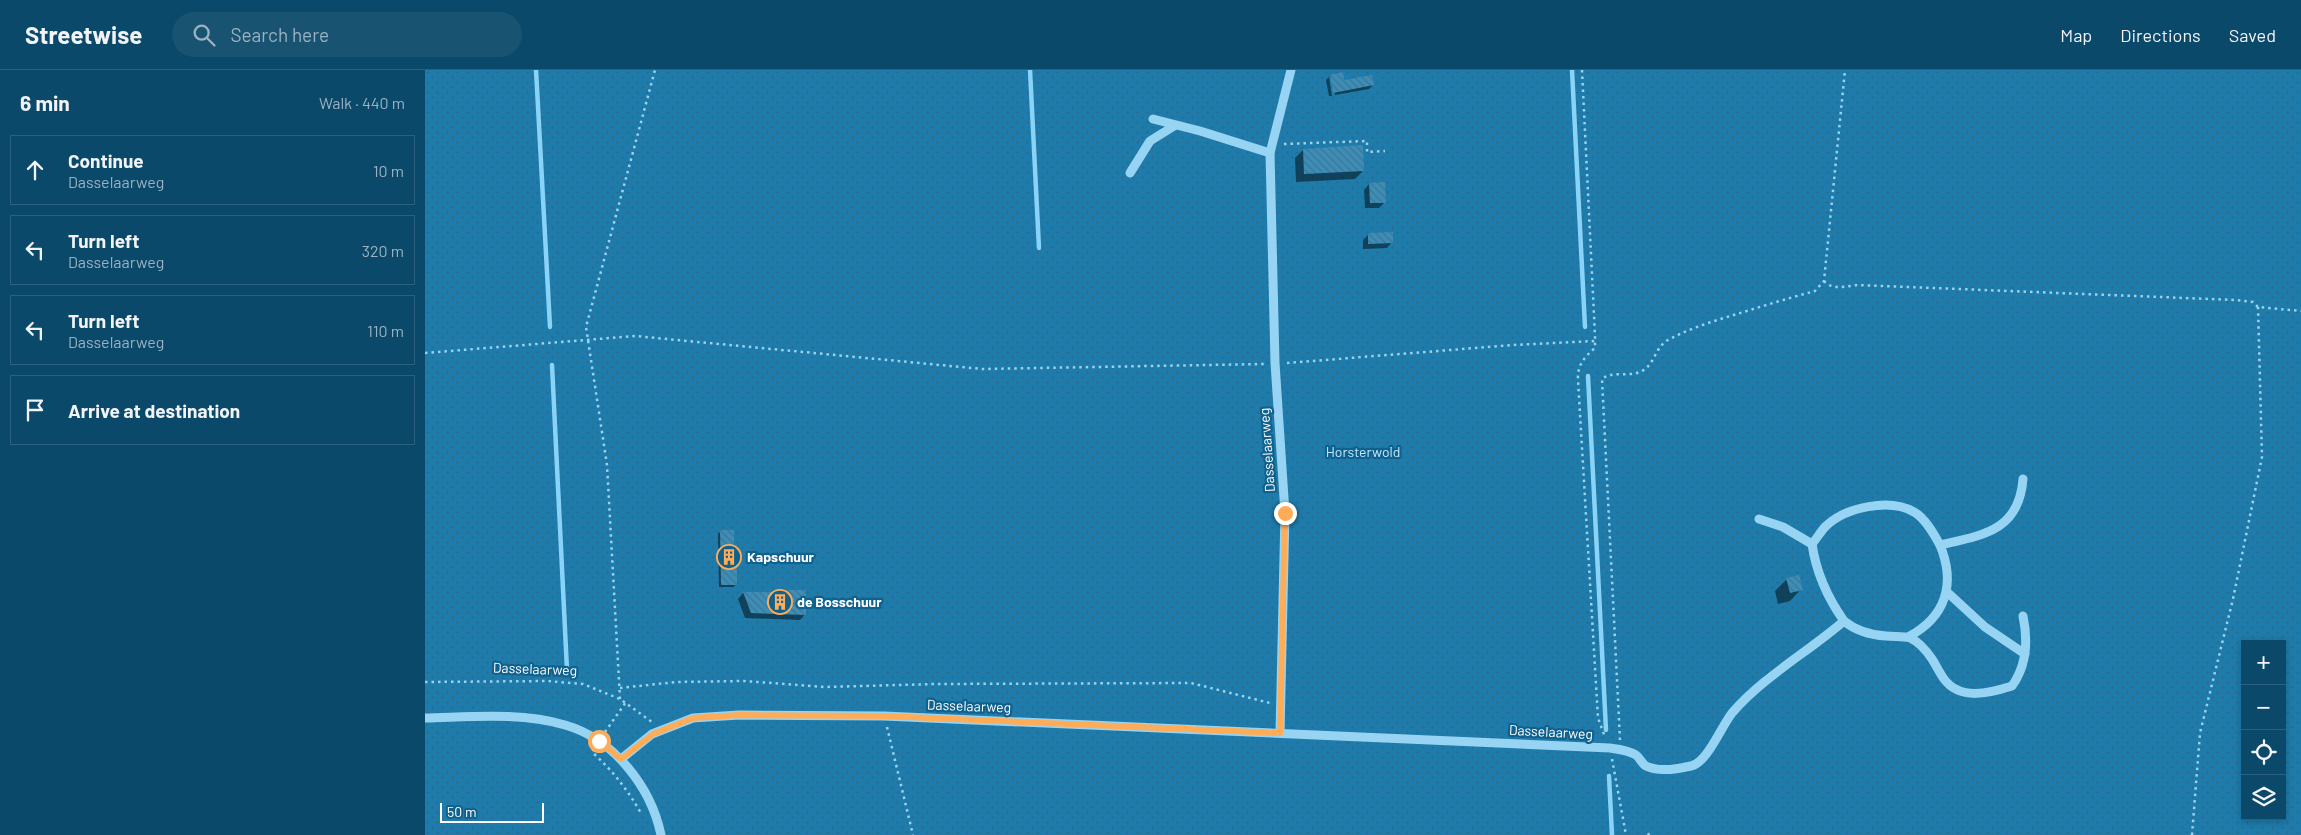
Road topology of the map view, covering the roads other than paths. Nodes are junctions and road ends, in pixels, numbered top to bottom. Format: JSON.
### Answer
{"nodes":[{"id":1,"x":1291,"y":70,"type":"edge"},
{"id":2,"x":1153,"y":119,"type":"dead end"},
{"id":3,"x":1174,"y":126,"type":"junction"},
{"id":4,"x":1271,"y":154,"type":"junction"},
{"id":5,"x":1130,"y":173,"type":"dead end"},
{"id":6,"x":2023,"y":478,"type":"dead end"},
{"id":7,"x":1759,"y":519,"type":"dead end"},
{"id":8,"x":1812,"y":544,"type":"junction"},
{"id":9,"x":1940,"y":545,"type":"junction"},
{"id":10,"x":1947,"y":592,"type":"junction"},
{"id":11,"x":2023,"y":616,"type":"dead end"},
{"id":12,"x":1843,"y":621,"type":"junction"},
{"id":13,"x":1908,"y":637,"type":"junction"},
{"id":14,"x":2025,"y":654,"type":"junction"},
{"id":15,"x":425,"y":718,"type":"edge"},
{"id":16,"x":1280,"y":733,"type":"junction"},
{"id":17,"x":621,"y":759,"type":"junction"},
{"id":18,"x":661,"y":835,"type":"edge"}],
"edges":[{"from":1,"to":4,"type":"street","name":"Dasselaarweg"},
{"from":2,"to":3,"type":"street"},
{"from":3,"to":4,"type":"street"},
{"from":3,"to":5,"type":"street"},
{"from":4,"to":16,"type":"street","name":"Dasselaarweg"},
{"from":6,"to":9,"type":"street"},
{"from":7,"to":8,"type":"street"},
{"from":8,"to":9,"type":"street"},
{"from":8,"to":12,"type":"street"},
{"from":9,"to":10,"type":"street"},
{"from":10,"to":13,"type":"street"},
{"from":10,"to":14,"type":"street"},
{"from":11,"to":14,"type":"street"},
{"from":12,"to":13,"type":"street"},
{"from":12,"to":16,"type":"street","name":"Dasselaarweg"},
{"from":13,"to":14,"type":"street"},
{"from":15,"to":17,"type":"street"},
{"from":16,"to":17,"type":"street","name":"Dasselaarweg"},
{"from":17,"to":18,"type":"street"}]}
